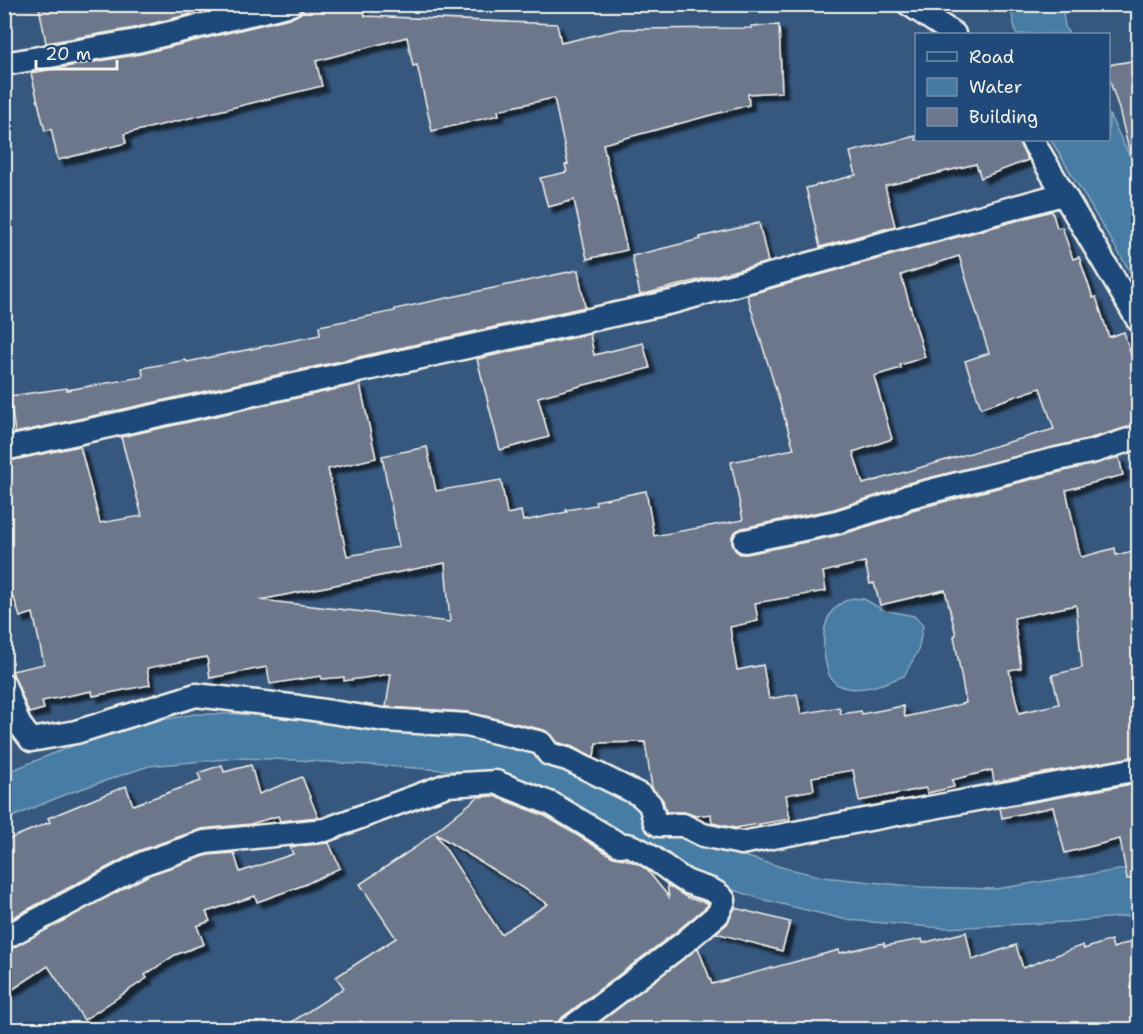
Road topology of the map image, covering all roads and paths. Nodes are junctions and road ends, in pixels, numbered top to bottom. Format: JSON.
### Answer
{"nodes":[{"id":1,"x":291,"y":4,"type":"edge"},
{"id":2,"x":909,"y":4,"type":"edge"},
{"id":3,"x":952,"y":33,"type":"edge"},
{"id":4,"x":4,"y":64,"type":"edge"},
{"id":5,"x":1033,"y":141,"type":"edge"},
{"id":6,"x":1063,"y":194,"type":"junction"},
{"id":7,"x":1138,"y":320,"type":"edge"},
{"id":8,"x":1138,"y":437,"type":"edge"},
{"id":9,"x":4,"y":448,"type":"edge"},
{"id":10,"x":745,"y":541,"type":"dead end"},
{"id":11,"x":4,"y":685,"type":"edge"},
{"id":12,"x":1138,"y":769,"type":"edge"},
{"id":13,"x":4,"y":938,"type":"edge"},
{"id":14,"x":567,"y":1029,"type":"edge"}],
"edges":[{"from":1,"to":4,"type":"street"},
{"from":2,"to":3,"type":"street"},
{"from":5,"to":6,"type":"street"},
{"from":6,"to":7,"type":"street"},
{"from":6,"to":9,"type":"street"},
{"from":8,"to":10,"type":"street"},
{"from":11,"to":12,"type":"street"},
{"from":13,"to":14,"type":"street"}]}
